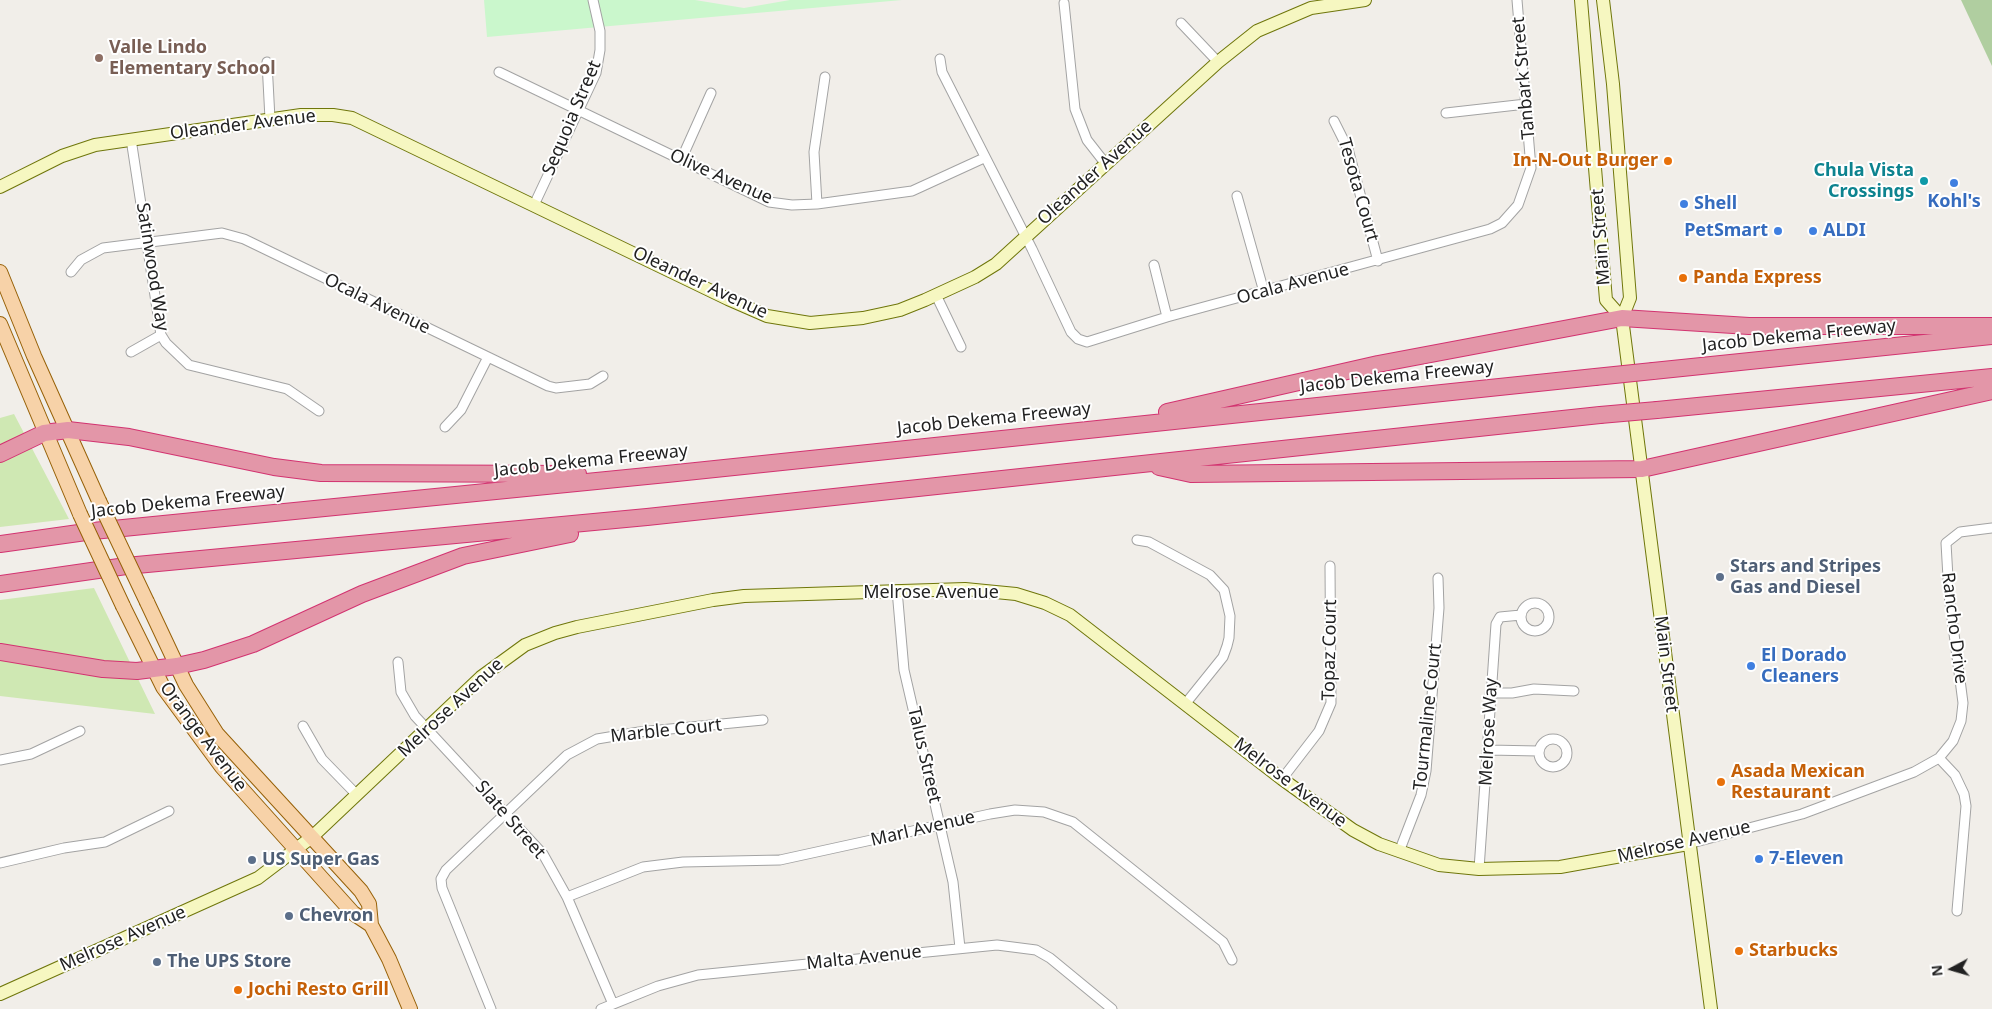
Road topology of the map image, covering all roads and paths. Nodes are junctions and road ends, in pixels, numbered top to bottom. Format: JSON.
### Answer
{"nodes":[{"id":1,"x":593,"y":0,"type":"edge"},
{"id":2,"x":1364,"y":0,"type":"edge"},
{"id":3,"x":1517,"y":0,"type":"edge"},
{"id":4,"x":1581,"y":0,"type":"edge"},
{"id":5,"x":1603,"y":0,"type":"edge"},
{"id":6,"x":1064,"y":3,"type":"dead end"},
{"id":7,"x":1181,"y":22,"type":"dead end"},
{"id":8,"x":940,"y":59,"type":"dead end"},
{"id":9,"x":267,"y":62,"type":"dead end"},
{"id":10,"x":1218,"y":62,"type":"junction"},
{"id":11,"x":499,"y":72,"type":"dead end"},
{"id":12,"x":825,"y":77,"type":"dead end"},
{"id":13,"x":1589,"y":84,"type":"junction"},
{"id":14,"x":1613,"y":84,"type":"junction"},
{"id":15,"x":711,"y":93,"type":"dead end"},
{"id":16,"x":1526,"y":104,"type":"junction"},
{"id":17,"x":579,"y":111,"type":"junction"},
{"id":18,"x":1446,"y":113,"type":"dead end"},
{"id":19,"x":270,"y":119,"type":"junction"},
{"id":20,"x":1334,"y":121,"type":"dead end"},
{"id":21,"x":131,"y":140,"type":"junction"},
{"id":22,"x":984,"y":158,"type":"junction"},
{"id":23,"x":681,"y":160,"type":"junction"},
{"id":24,"x":1105,"y":163,"type":"junction"},
{"id":25,"x":0,"y":187,"type":"edge"},
{"id":26,"x":1237,"y":196,"type":"dead end"},
{"id":27,"x":817,"y":204,"type":"junction"},
{"id":28,"x":534,"y":205,"type":"junction"},
{"id":29,"x":1512,"y":212,"type":"joint"},
{"id":30,"x":1026,"y":236,"type":"junction"},
{"id":31,"x":147,"y":241,"type":"junction"},
{"id":32,"x":1378,"y":261,"type":"junction"},
{"id":33,"x":1154,"y":265,"type":"dead end"},
{"id":34,"x":0,"y":272,"type":"edge"},
{"id":35,"x":71,"y":272,"type":"dead end"},
{"id":36,"x":1264,"y":292,"type":"junction"},
{"id":37,"x":936,"y":295,"type":"junction"},
{"id":38,"x":1167,"y":317,"type":"junction"},
{"id":39,"x":1622,"y":318,"type":"junction"},
{"id":40,"x":0,"y":324,"type":"edge"},
{"id":41,"x":1992,"y":326,"type":"edge"},
{"id":42,"x":161,"y":335,"type":"junction"},
{"id":43,"x":1992,"y":336,"type":"edge"},
{"id":44,"x":961,"y":347,"type":"dead end"},
{"id":45,"x":131,"y":352,"type":"dead end"},
{"id":46,"x":488,"y":358,"type":"junction"},
{"id":47,"x":603,"y":376,"type":"dead end"},
{"id":48,"x":1992,"y":377,"type":"edge"},
{"id":49,"x":1992,"y":391,"type":"edge"},
{"id":50,"x":319,"y":411,"type":"dead end"},
{"id":51,"x":445,"y":427,"type":"dead end"},
{"id":52,"x":1096,"y":428,"type":"junction"},
{"id":53,"x":68,"y":430,"type":"junction"},
{"id":54,"x":44,"y":433,"type":"junction"},
{"id":55,"x":0,"y":454,"type":"edge"},
{"id":56,"x":1144,"y":464,"type":"junction"},
{"id":57,"x":1642,"y":470,"type":"junction"},
{"id":58,"x":667,"y":474,"type":"junction"},
{"id":59,"x":647,"y":518,"type":"junction"},
{"id":60,"x":1992,"y":528,"type":"edge"},
{"id":61,"x":1137,"y":540,"type":"dead end"},
{"id":62,"x":0,"y":544,"type":"edge"},
{"id":63,"x":1330,"y":566,"type":"dead end"},
{"id":64,"x":1438,"y":578,"type":"dead end"},
{"id":65,"x":0,"y":584,"type":"edge"},
{"id":66,"x":897,"y":590,"type":"junction"},
{"id":67,"x":1521,"y":615,"type":"dead end"},
{"id":68,"x":0,"y":652,"type":"edge"},
{"id":69,"x":398,"y":662,"type":"dead end"},
{"id":70,"x":177,"y":666,"type":"junction"},
{"id":71,"x":154,"y":669,"type":"junction"},
{"id":72,"x":1574,"y":691,"type":"dead end"},
{"id":73,"x":1490,"y":693,"type":"junction"},
{"id":74,"x":1186,"y":703,"type":"junction"},
{"id":75,"x":763,"y":720,"type":"dead end"},
{"id":76,"x":303,"y":726,"type":"dead end"},
{"id":77,"x":427,"y":729,"type":"junction"},
{"id":78,"x":80,"y":731,"type":"dead end"},
{"id":79,"x":1489,"y":750,"type":"junction"},
{"id":80,"x":1538,"y":751,"type":"dead end"},
{"id":81,"x":1939,"y":758,"type":"junction"},
{"id":82,"x":0,"y":760,"type":"edge"},
{"id":83,"x":1282,"y":779,"type":"junction"},
{"id":84,"x":357,"y":795,"type":"junction"},
{"id":85,"x":169,"y":811,"type":"dead end"},
{"id":86,"x":507,"y":813,"type":"junction"},
{"id":87,"x":940,"y":826,"type":"junction"},
{"id":88,"x":312,"y":837,"type":"junction"},
{"id":89,"x":1688,"y":844,"type":"junction"},
{"id":90,"x":297,"y":848,"type":"junction"},
{"id":91,"x":1399,"y":852,"type":"junction"},
{"id":92,"x":0,"y":863,"type":"edge"},
{"id":93,"x":1479,"y":869,"type":"junction"},
{"id":94,"x":567,"y":896,"type":"junction"},
{"id":95,"x":1957,"y":911,"type":"dead end"},
{"id":96,"x":371,"y":925,"type":"junction"},
{"id":97,"x":960,"y":948,"type":"junction"},
{"id":98,"x":1232,"y":960,"type":"dead end"},
{"id":99,"x":0,"y":994,"type":"edge"},
{"id":100,"x":613,"y":1004,"type":"junction"},
{"id":101,"x":410,"y":1009,"type":"edge"},
{"id":102,"x":491,"y":1009,"type":"edge"},
{"id":103,"x":601,"y":1009,"type":"edge"},
{"id":104,"x":1112,"y":1009,"type":"edge"},
{"id":105,"x":1710,"y":1009,"type":"edge"}],
"edges":[{"from":1,"to":17,"type":"street","name":"Sequoia Street"},
{"from":2,"to":10,"type":"street","name":"Oleander Avenue"},
{"from":3,"to":16,"type":"street","name":"Tanbark Street"},
{"from":4,"to":13,"type":"street","name":"Main Street"},
{"from":5,"to":14,"type":"street","name":"Main Street"},
{"from":6,"to":24,"type":"street"},
{"from":7,"to":10,"type":"street"},
{"from":8,"to":22,"type":"street"},
{"from":9,"to":19,"type":"street"},
{"from":10,"to":24,"type":"street","name":"Oleander Avenue"},
{"from":11,"to":17,"type":"street","name":"Olive Avenue"},
{"from":12,"to":27,"type":"street"},
{"from":13,"to":14,"type":"street"},
{"from":13,"to":39,"type":"street","name":"Main Street"},
{"from":14,"to":39,"type":"street","name":"Main Street"},
{"from":15,"to":23,"type":"street"},
{"from":16,"to":18,"type":"street"},
{"from":16,"to":29,"type":"street","name":"Tanbark Street"},
{"from":17,"to":23,"type":"street","name":"Olive Avenue"},
{"from":17,"to":28,"type":"street","name":"Sequoia Street"},
{"from":19,"to":21,"type":"street","name":"Oleander Avenue"},
{"from":19,"to":28,"type":"street","name":"Oleander Avenue"},
{"from":20,"to":32,"type":"street","name":"Tesota Court"},
{"from":21,"to":25,"type":"street","name":"Oleander Avenue"},
{"from":21,"to":31,"type":"street","name":"Satinwood Way"},
{"from":22,"to":27,"type":"street","name":"Olive Avenue"},
{"from":22,"to":30,"type":"street"},
{"from":23,"to":27,"type":"street","name":"Olive Avenue"},
{"from":24,"to":30,"type":"street","name":"Oleander Avenue"},
{"from":26,"to":36,"type":"street"},
{"from":28,"to":37,"type":"street","name":"Oleander Avenue"},
{"from":29,"to":32,"type":"street","name":"Ocala Avenue"},
{"from":30,"to":37,"type":"street","name":"Oleander Avenue"},
{"from":30,"to":38,"type":"street","name":"Ocala Avenue"},
{"from":31,"to":35,"type":"street","name":"Ocala Avenue"},
{"from":31,"to":42,"type":"street","name":"Satinwood Way"},
{"from":31,"to":46,"type":"street","name":"Ocala Avenue"},
{"from":32,"to":36,"type":"street","name":"Ocala Avenue"},
{"from":33,"to":38,"type":"street"},
{"from":34,"to":53,"type":"main road","name":"Orange Avenue"},
{"from":36,"to":38,"type":"street","name":"Ocala Avenue"},
{"from":37,"to":44,"type":"street"},
{"from":39,"to":41,"type":"highway"},
{"from":39,"to":52,"type":"highway"},
{"from":39,"to":57,"type":"street","name":"Main Street"},
{"from":40,"to":54,"type":"main road","name":"Orange Avenue"},
{"from":42,"to":45,"type":"street"},
{"from":42,"to":50,"type":"street","name":"Satinwood Way"},
{"from":43,"to":52,"type":"highway","name":"Jacob Dekema Freeway","bridge":true},
{"from":46,"to":47,"type":"street","name":"Ocala Avenue"},
{"from":46,"to":51,"type":"street"},
{"from":48,"to":56,"type":"highway","bridge":true},
{"from":49,"to":57,"type":"highway"},
{"from":52,"to":58,"type":"highway","name":"Jacob Dekema Freeway"},
{"from":53,"to":54,"type":"highway"},
{"from":53,"to":58,"type":"highway"},
{"from":53,"to":70,"type":"main road","name":"Orange Avenue","bridge":true},
{"from":54,"to":55,"type":"highway"},
{"from":54,"to":71,"type":"main road","name":"Orange Avenue","bridge":true},
{"from":56,"to":57,"type":"highway"},
{"from":56,"to":59,"type":"highway"},
{"from":57,"to":89,"type":"street","name":"Main Street"},
{"from":58,"to":62,"type":"highway","name":"Jacob Dekema Freeway"},
{"from":59,"to":65,"type":"highway"},
{"from":59,"to":70,"type":"highway"},
{"from":60,"to":81,"type":"street","name":"Rancho Drive"},
{"from":61,"to":74,"type":"street"},
{"from":63,"to":83,"type":"street","name":"Topaz Court"},
{"from":64,"to":91,"type":"street","name":"Tourmaline Court"},
{"from":66,"to":74,"type":"street","name":"Melrose Avenue"},
{"from":66,"to":77,"type":"street","name":"Melrose Avenue"},
{"from":66,"to":87,"type":"street","name":"Talus Street"},
{"from":67,"to":73,"type":"street","name":"Melrose Way"},
{"from":68,"to":71,"type":"highway"},
{"from":69,"to":77,"type":"street","name":"Slate Street"},
{"from":70,"to":71,"type":"highway"},
{"from":70,"to":88,"type":"main road","name":"Orange Avenue"},
{"from":71,"to":90,"type":"main road","name":"Orange Avenue"},
{"from":72,"to":73,"type":"street"},
{"from":73,"to":79,"type":"street","name":"Melrose Way"},
{"from":74,"to":83,"type":"street","name":"Melrose Avenue"},
{"from":75,"to":86,"type":"street","name":"Marble Court"},
{"from":76,"to":84,"type":"street"},
{"from":77,"to":84,"type":"street","name":"Melrose Avenue"},
{"from":77,"to":86,"type":"street","name":"Slate Street"},
{"from":78,"to":82,"type":"street"},
{"from":79,"to":80,"type":"street"},
{"from":79,"to":93,"type":"street","name":"Melrose Way"},
{"from":81,"to":89,"type":"street","name":"Melrose Avenue"},
{"from":81,"to":95,"type":"street"},
{"from":83,"to":91,"type":"street","name":"Melrose Avenue"},
{"from":84,"to":88,"type":"street","name":"Melrose Avenue"},
{"from":85,"to":92,"type":"street"},
{"from":86,"to":94,"type":"street","name":"Slate Street"},
{"from":86,"to":102,"type":"street","name":"Marble Court"},
{"from":87,"to":94,"type":"street","name":"Marl Avenue"},
{"from":87,"to":97,"type":"street","name":"Talus Street"},
{"from":87,"to":98,"type":"street","name":"Marl Avenue"},
{"from":88,"to":90,"type":"street","name":"Melrose Avenue"},
{"from":88,"to":96,"type":"main road","name":"Orange Avenue"},
{"from":89,"to":93,"type":"street","name":"Melrose Avenue"},
{"from":89,"to":105,"type":"street","name":"Main Street"},
{"from":90,"to":96,"type":"main road","name":"Orange Avenue"},
{"from":90,"to":99,"type":"street","name":"Melrose Avenue"},
{"from":91,"to":93,"type":"street","name":"Melrose Avenue"},
{"from":94,"to":100,"type":"street","name":"Slate Street"},
{"from":96,"to":101,"type":"main road","name":"Orange Avenue"},
{"from":97,"to":100,"type":"street","name":"Malta Avenue"},
{"from":97,"to":104,"type":"street","name":"Malta Avenue"},
{"from":100,"to":103,"type":"street","name":"Malta Avenue"}]}
